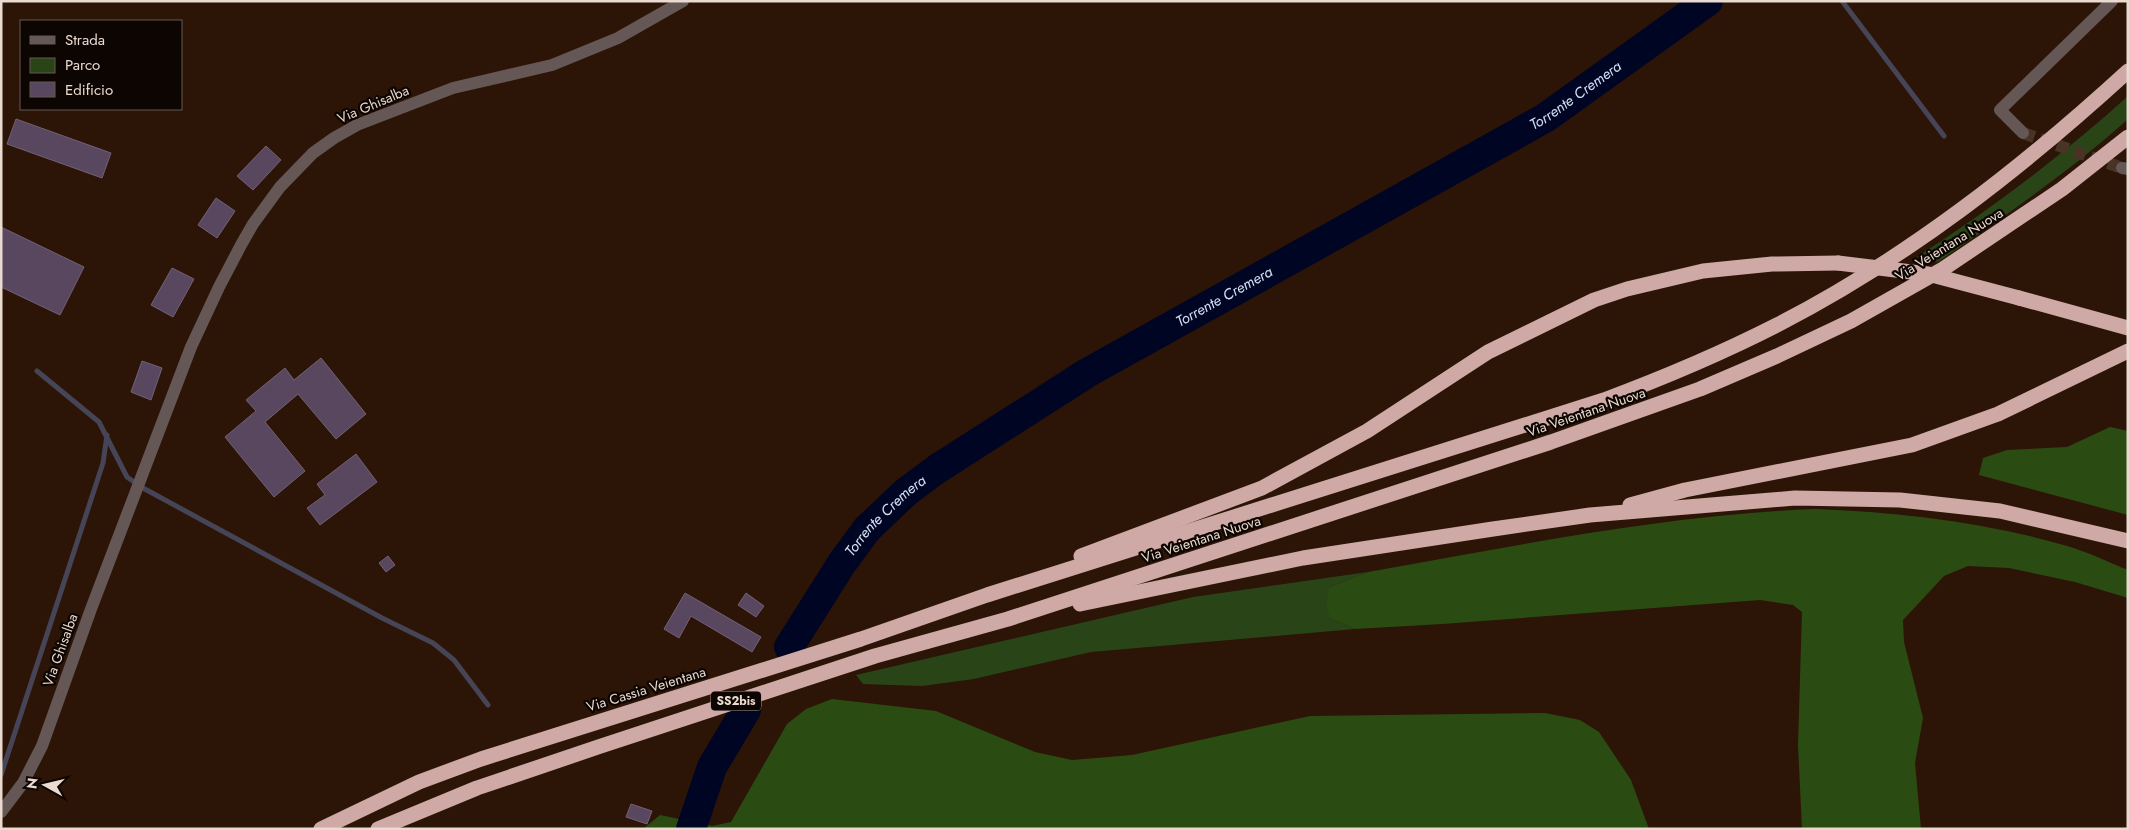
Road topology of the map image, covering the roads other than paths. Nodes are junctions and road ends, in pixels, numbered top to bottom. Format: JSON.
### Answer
{"nodes":[{"id":1,"x":683,"y":1,"type":"edge"},
{"id":2,"x":2112,"y":1,"type":"edge"},
{"id":3,"x":2128,"y":71,"type":"edge"},
{"id":4,"x":2023,"y":133,"type":"tunnel mouth"},
{"id":5,"x":2128,"y":137,"type":"edge"},
{"id":6,"x":2128,"y":328,"type":"edge"},
{"id":7,"x":2128,"y":351,"type":"edge"},
{"id":8,"x":1590,"y":515,"type":"junction"},
{"id":9,"x":2128,"y":541,"type":"edge"},
{"id":10,"x":987,"y":595,"type":"junction"},
{"id":11,"x":1008,"y":619,"type":"junction"},
{"id":12,"x":1,"y":812,"type":"edge"},
{"id":13,"x":321,"y":829,"type":"edge"},
{"id":14,"x":378,"y":829,"type":"edge"}],
"edges":[{"from":1,"to":12,"type":"street","name":"Via Ghisalba"},
{"from":2,"to":4,"type":"street"},
{"from":3,"to":10,"type":"highway"},
{"from":5,"to":11,"type":"highway","name":"Via Veientana Nuova"},
{"from":6,"to":10,"type":"highway","bridge":true},
{"from":7,"to":8,"type":"highway"},
{"from":8,"to":9,"type":"highway"},
{"from":8,"to":11,"type":"highway"},
{"from":10,"to":13,"type":"highway","name":"Via Cassia Veientana","number":"SS2bis"},
{"from":11,"to":14,"type":"highway","number":"SS2bis"}]}
